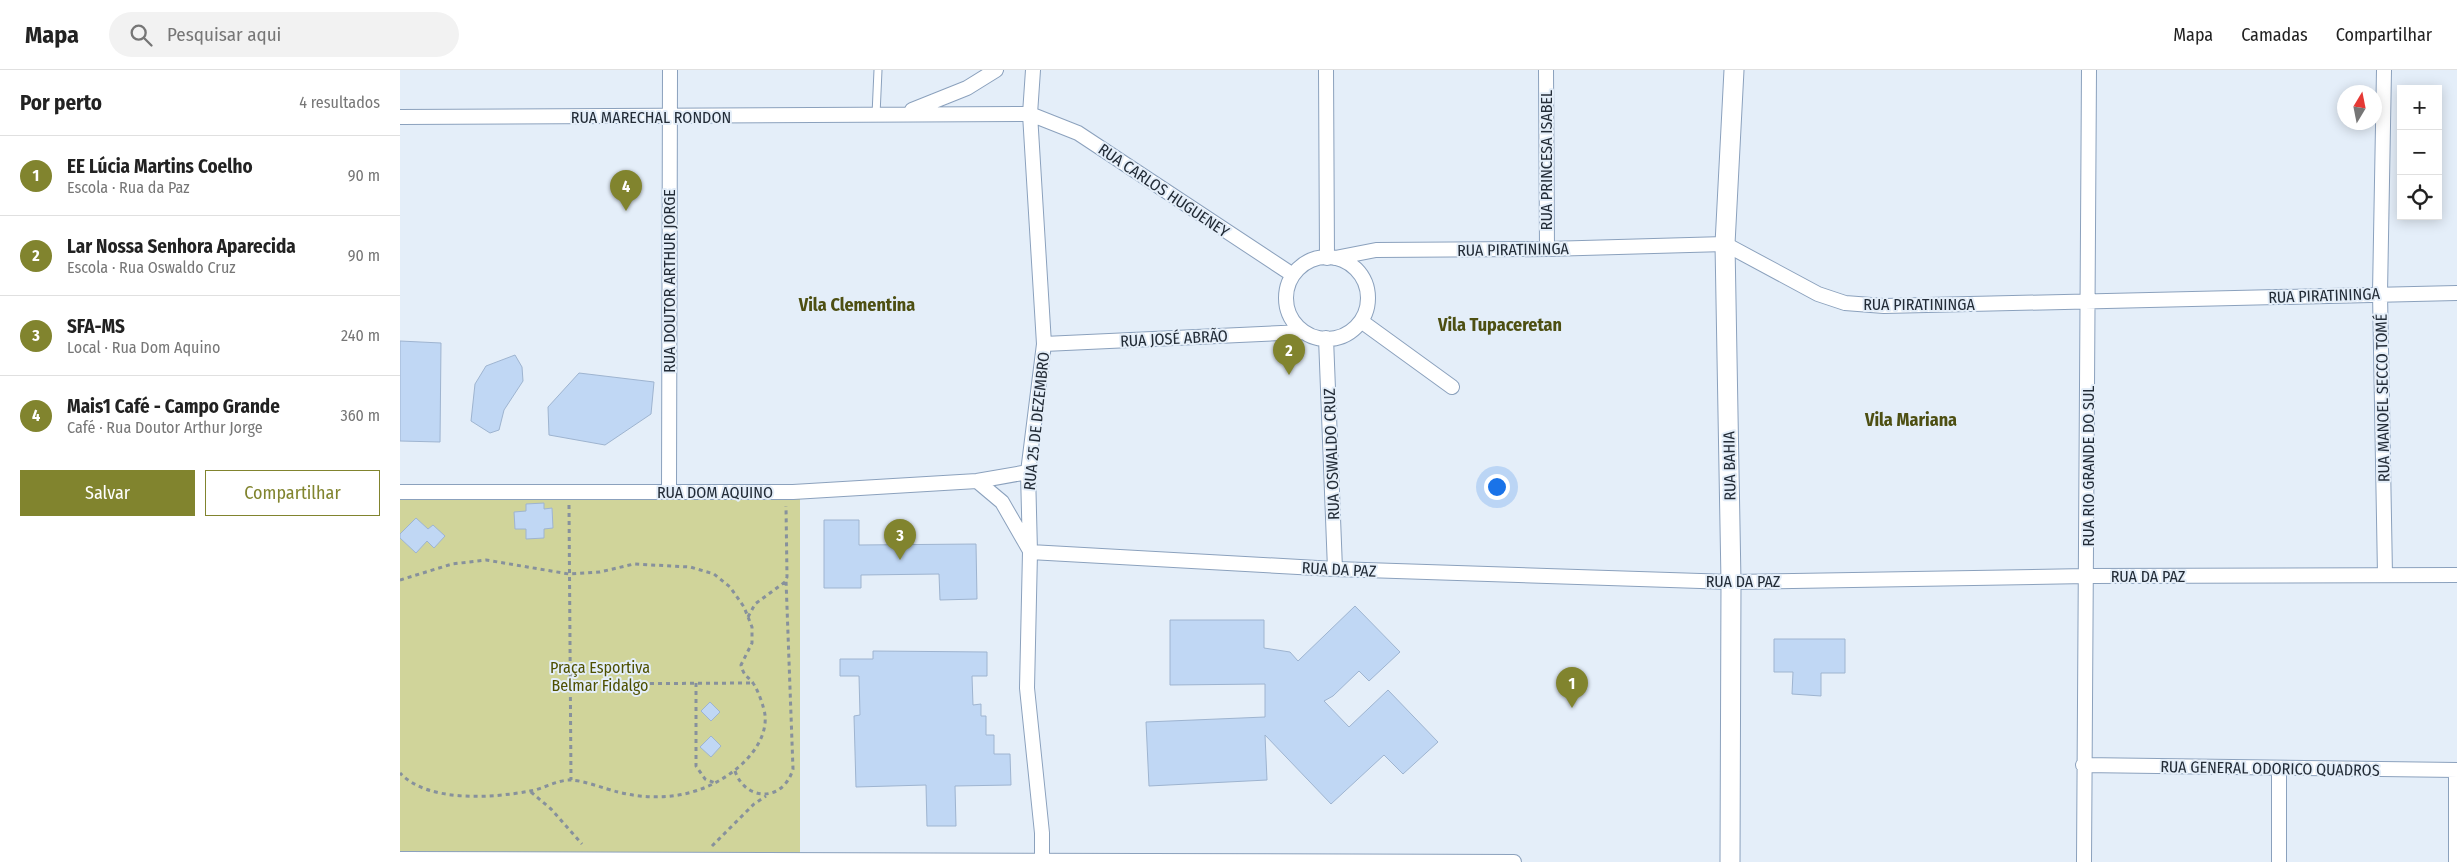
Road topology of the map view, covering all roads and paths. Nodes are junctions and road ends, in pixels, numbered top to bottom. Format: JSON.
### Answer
{"nodes":[{"id":1,"x":670,"y":70,"type":"edge"},
{"id":2,"x":878,"y":70,"type":"edge"},
{"id":3,"x":996,"y":70,"type":"edge"},
{"id":4,"x":1033,"y":70,"type":"edge"},
{"id":5,"x":1326,"y":70,"type":"edge"},
{"id":6,"x":1546,"y":70,"type":"edge"},
{"id":7,"x":1734,"y":70,"type":"edge"},
{"id":8,"x":2089,"y":70,"type":"edge"},
{"id":9,"x":2384,"y":70,"type":"edge"},
{"id":10,"x":876,"y":114,"type":"junction"},
{"id":11,"x":902,"y":114,"type":"junction"},
{"id":12,"x":1030,"y":114,"type":"junction"},
{"id":13,"x":400,"y":117,"type":"edge"},
{"id":14,"x":670,"y":117,"type":"junction"},
{"id":15,"x":1725,"y":244,"type":"junction"},
{"id":16,"x":1546,"y":249,"type":"junction"},
{"id":17,"x":1331,"y":258,"type":"junction"},
{"id":18,"x":1293,"y":275,"type":"junction"},
{"id":19,"x":2380,"y":293,"type":"junction"},
{"id":20,"x":2457,"y":293,"type":"edge"},
{"id":21,"x":2088,"y":302,"type":"junction"},
{"id":22,"x":1361,"y":321,"type":"junction"},
{"id":23,"x":1304,"y":332,"type":"junction"},
{"id":24,"x":1326,"y":338,"type":"junction"},
{"id":25,"x":1044,"y":344,"type":"junction"},
{"id":26,"x":1452,"y":387,"type":"dead end"},
{"id":27,"x":1028,"y":472,"type":"junction"},
{"id":28,"x":976,"y":482,"type":"junction"},
{"id":29,"x":400,"y":492,"type":"edge"},
{"id":30,"x":569,"y":492,"type":"junction"},
{"id":31,"x":669,"y":492,"type":"junction"},
{"id":32,"x":793,"y":492,"type":"junction"},
{"id":33,"x":1030,"y":552,"type":"junction"},
{"id":34,"x":1335,"y":569,"type":"junction"},
{"id":35,"x":569,"y":574,"type":"junction"},
{"id":36,"x":2385,"y":575,"type":"junction"},
{"id":37,"x":2457,"y":575,"type":"edge"},
{"id":38,"x":2087,"y":576,"type":"junction"},
{"id":39,"x":400,"y":580,"type":"edge"},
{"id":40,"x":786,"y":580,"type":"junction"},
{"id":41,"x":1731,"y":582,"type":"junction"},
{"id":42,"x":748,"y":618,"type":"junction"},
{"id":43,"x":696,"y":683,"type":"junction"},
{"id":44,"x":753,"y":683,"type":"junction"},
{"id":45,"x":570,"y":684,"type":"junction"},
{"id":46,"x":2083,"y":765,"type":"junction"},
{"id":47,"x":2279,"y":768,"type":"junction"},
{"id":48,"x":2456,"y":770,"type":"edge"},
{"id":49,"x":735,"y":771,"type":"junction"},
{"id":50,"x":401,"y":776,"type":"edge"},
{"id":51,"x":571,"y":780,"type":"junction"},
{"id":52,"x":715,"y":783,"type":"junction"},
{"id":53,"x":530,"y":791,"type":"junction"},
{"id":54,"x":774,"y":793,"type":"junction"},
{"id":55,"x":400,"y":860,"type":"edge"},
{"id":56,"x":591,"y":860,"type":"junction"},
{"id":57,"x":698,"y":860,"type":"junction"},
{"id":58,"x":668,"y":861,"type":"edge"},
{"id":59,"x":1042,"y":862,"type":"edge"},
{"id":60,"x":1320,"y":862,"type":"edge"},
{"id":61,"x":1356,"y":862,"type":"edge"},
{"id":62,"x":1514,"y":862,"type":"edge"},
{"id":63,"x":1730,"y":862,"type":"edge"},
{"id":64,"x":2084,"y":862,"type":"edge"},
{"id":65,"x":2279,"y":862,"type":"edge"},
{"id":66,"x":2456,"y":862,"type":"edge"}],
"edges":[{"from":1,"to":14,"type":"street","name":"RUA DOUTOR ARTHUR JORGE"},
{"from":2,"to":10,"type":"lane"},
{"from":3,"to":11,"type":"street","name":"RUA MARECHAL RONDON"},
{"from":4,"to":12,"type":"street","name":"RUA 25 DE DEZEMBRO"},
{"from":5,"to":17,"type":"street"},
{"from":6,"to":16,"type":"street","name":"RUA PRINCESA ISABEL"},
{"from":7,"to":15,"type":"street","name":"RUA BAHIA"},
{"from":8,"to":21,"type":"street","name":"RUA RIO GRANDE DO SUL"},
{"from":9,"to":19,"type":"street","name":"RUA MANOEL SECCO TOMÉ"},
{"from":10,"to":11,"type":"street","name":"RUA MARECHAL RONDON"},
{"from":10,"to":14,"type":"street","name":"RUA MARECHAL RONDON"},
{"from":11,"to":12,"type":"street","name":"RUA MARECHAL RONDON"},
{"from":12,"to":18,"type":"street","name":"RUA CARLOS HUGUENEY"},
{"from":12,"to":25,"type":"street","name":"RUA 25 DE DEZEMBRO"},
{"from":13,"to":14,"type":"street","name":"RUA MARECHAL RONDON"},
{"from":14,"to":31,"type":"street","name":"RUA DOUTOR ARTHUR JORGE"},
{"from":15,"to":16,"type":"street","name":"RUA PIRATININGA"},
{"from":15,"to":21,"type":"street","name":"RUA PIRATININGA"},
{"from":15,"to":41,"type":"street","name":"RUA BAHIA"},
{"from":16,"to":17,"type":"street","name":"RUA PIRATININGA"},
{"from":17,"to":18,"type":"street"},
{"from":17,"to":22,"type":"street"},
{"from":18,"to":23,"type":"street"},
{"from":19,"to":20,"type":"street","name":"RUA PIRATININGA"},
{"from":19,"to":21,"type":"street","name":"RUA PIRATININGA"},
{"from":19,"to":36,"type":"street","name":"RUA MANOEL SECCO TOMÉ"},
{"from":21,"to":38,"type":"street","name":"RUA RIO GRANDE DO SUL"},
{"from":22,"to":24,"type":"street"},
{"from":22,"to":26,"type":"street"},
{"from":23,"to":24,"type":"street"},
{"from":23,"to":25,"type":"street","name":"RUA JOSÉ ABRÃO"},
{"from":24,"to":34,"type":"street","name":"RUA OSWALDO CRUZ"},
{"from":25,"to":27,"type":"street","name":"RUA 25 DE DEZEMBRO"},
{"from":27,"to":28,"type":"street","name":"RUA DOM AQUINO"},
{"from":27,"to":33,"type":"street","name":"RUA 25 DE DEZEMBRO"},
{"from":28,"to":32,"type":"street","name":"RUA DOM AQUINO"},
{"from":28,"to":33,"type":"street"},
{"from":29,"to":30,"type":"street","name":"RUA DOM AQUINO"},
{"from":30,"to":31,"type":"street","name":"RUA DOM AQUINO"},
{"from":30,"to":35,"type":"path"},
{"from":31,"to":32,"type":"street","name":"RUA DOM AQUINO"},
{"from":32,"to":40,"type":"path"},
{"from":33,"to":34,"type":"street","name":"RUA DA PAZ"},
{"from":33,"to":59,"type":"street","name":"RUA 25 DE DEZEMBRO"},
{"from":34,"to":41,"type":"street","name":"RUA DA PAZ"},
{"from":35,"to":39,"type":"path"},
{"from":35,"to":42,"type":"path"},
{"from":35,"to":45,"type":"path"},
{"from":36,"to":37,"type":"street","name":"RUA DA PAZ"},
{"from":36,"to":38,"type":"street","name":"RUA DA PAZ"},
{"from":38,"to":41,"type":"street","name":"RUA DA PAZ"},
{"from":38,"to":46,"type":"street","name":"RUA RIO GRANDE DO SUL"},
{"from":40,"to":42,"type":"path"},
{"from":40,"to":54,"type":"path"},
{"from":41,"to":63,"type":"street","name":"RUA BAHIA"},
{"from":42,"to":44,"type":"path"},
{"from":43,"to":44,"type":"path"},
{"from":43,"to":45,"type":"path"},
{"from":43,"to":52,"type":"path"},
{"from":44,"to":49,"type":"path"},
{"from":45,"to":51,"type":"path"},
{"from":46,"to":47,"type":"street","name":"RUA GENERAL ODORICO QUADROS"},
{"from":46,"to":64,"type":"street","name":"RUA RIO GRANDE DO SUL"},
{"from":47,"to":48,"type":"street","name":"RUA GENERAL ODORICO QUADROS"},
{"from":47,"to":65,"type":"street"},
{"from":48,"to":66,"type":"street"},
{"from":49,"to":52,"type":"path"},
{"from":49,"to":54,"type":"path"},
{"from":50,"to":53,"type":"path"},
{"from":51,"to":52,"type":"path"},
{"from":51,"to":53,"type":"path"},
{"from":53,"to":56,"type":"path"},
{"from":54,"to":57,"type":"path"},
{"from":55,"to":56,"type":"street"},
{"from":56,"to":58,"type":"street"},
{"from":57,"to":58,"type":"street"},
{"from":57,"to":59,"type":"street"},
{"from":59,"to":60,"type":"street"},
{"from":60,"to":61,"type":"street"},
{"from":61,"to":62,"type":"street"}]}
